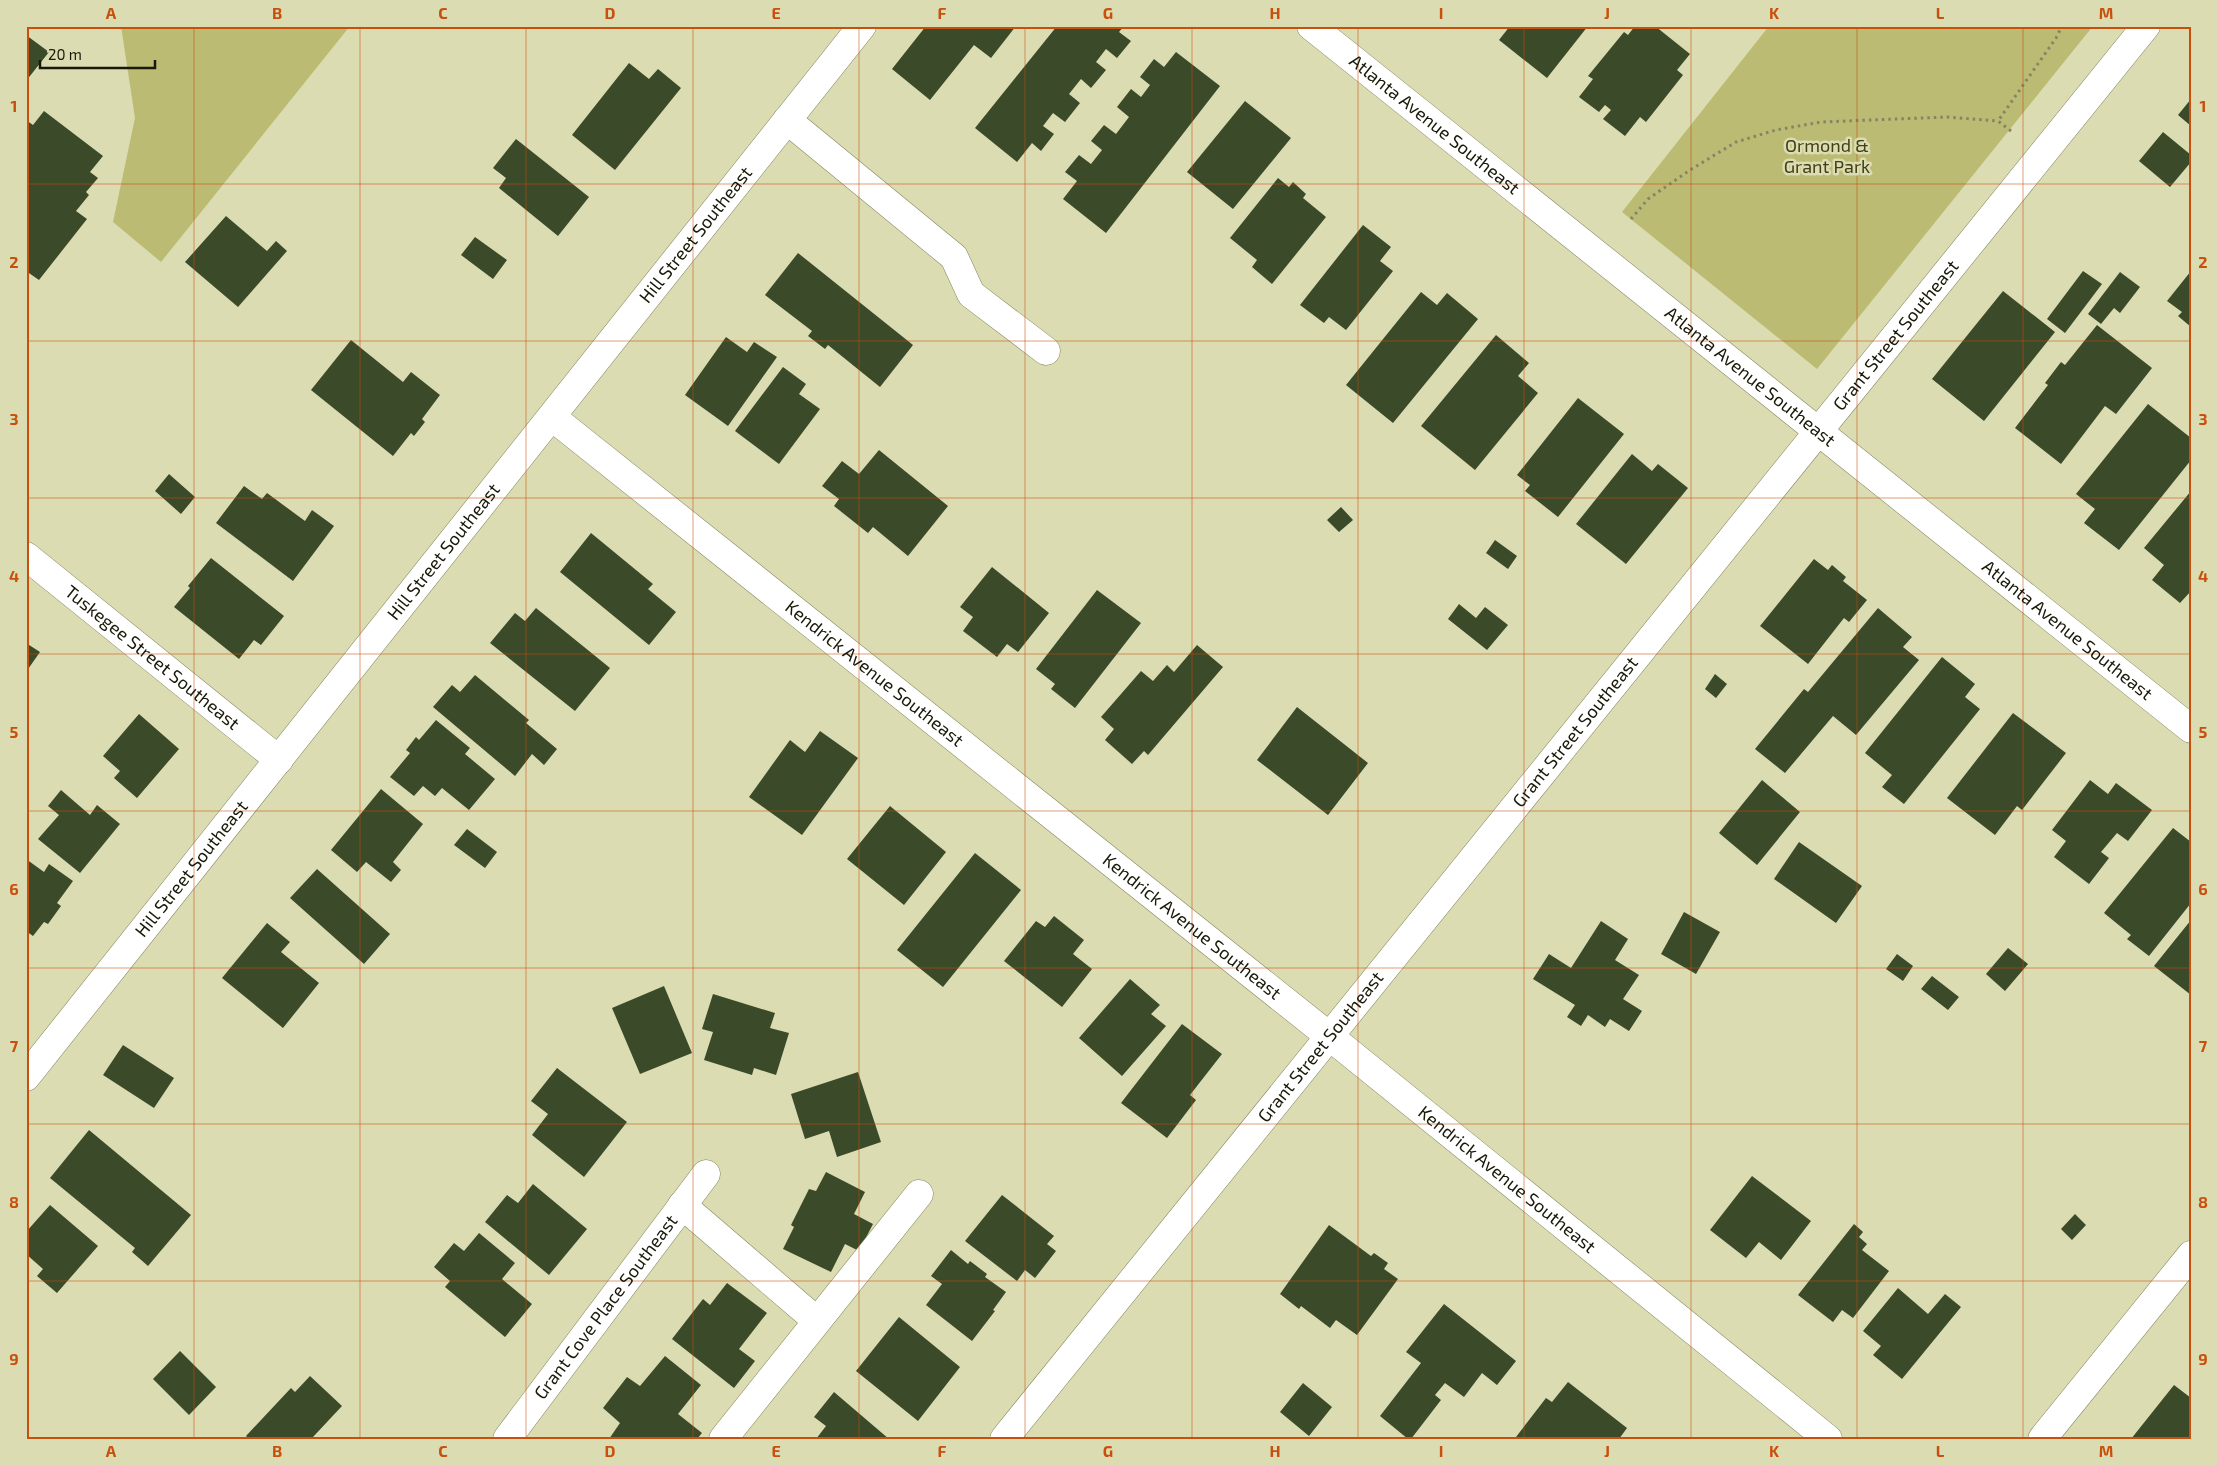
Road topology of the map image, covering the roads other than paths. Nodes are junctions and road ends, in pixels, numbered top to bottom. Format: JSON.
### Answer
{"nodes":[{"id":1,"x":862,"y":26,"type":"edge"},
{"id":2,"x":1311,"y":26,"type":"edge"},
{"id":3,"x":2146,"y":26,"type":"edge"},
{"id":4,"x":787,"y":120,"type":"junction"},
{"id":5,"x":1046,"y":351,"type":"dead end"},
{"id":6,"x":552,"y":417,"type":"junction"},
{"id":7,"x":1818,"y":431,"type":"junction"},
{"id":8,"x":26,"y":556,"type":"edge"},
{"id":9,"x":2191,"y":729,"type":"edge"},
{"id":10,"x":279,"y":760,"type":"junction"},
{"id":11,"x":1328,"y":1036,"type":"junction"},
{"id":12,"x":26,"y":1077,"type":"edge"},
{"id":13,"x":706,"y":1174,"type":"dead end"},
{"id":14,"x":919,"y":1194,"type":"dead end"},
{"id":15,"x":682,"y":1205,"type":"junction"},
{"id":16,"x":2191,"y":1255,"type":"edge"},
{"id":17,"x":817,"y":1321,"type":"junction"},
{"id":18,"x":507,"y":1439,"type":"edge"},
{"id":19,"x":723,"y":1439,"type":"edge"},
{"id":20,"x":1004,"y":1439,"type":"edge"},
{"id":21,"x":1828,"y":1439,"type":"edge"},
{"id":22,"x":2042,"y":1439,"type":"edge"}],
"edges":[{"from":1,"to":4,"type":"street","name":"Hill Street Southeast"},
{"from":2,"to":7,"type":"street","name":"Atlanta Avenue Southeast"},
{"from":3,"to":7,"type":"street","name":"Grant Street Southeast"},
{"from":4,"to":5,"type":"street"},
{"from":4,"to":6,"type":"street","name":"Hill Street Southeast"},
{"from":6,"to":10,"type":"street","name":"Hill Street Southeast"},
{"from":6,"to":11,"type":"street","name":"Kendrick Avenue Southeast"},
{"from":7,"to":9,"type":"street","name":"Atlanta Avenue Southeast"},
{"from":7,"to":11,"type":"street","name":"Grant Street Southeast"},
{"from":8,"to":10,"type":"street","name":"Tuskegee Street Southeast"},
{"from":10,"to":12,"type":"street","name":"Hill Street Southeast"},
{"from":11,"to":20,"type":"street","name":"Grant Street Southeast"},
{"from":11,"to":21,"type":"street","name":"Kendrick Avenue Southeast"},
{"from":13,"to":15,"type":"street","name":"Grant Cove Place Southeast"},
{"from":14,"to":17,"type":"street"},
{"from":15,"to":17,"type":"street"},
{"from":15,"to":18,"type":"street","name":"Grant Cove Place Southeast"},
{"from":16,"to":22,"type":"street"},
{"from":17,"to":19,"type":"street"}]}
